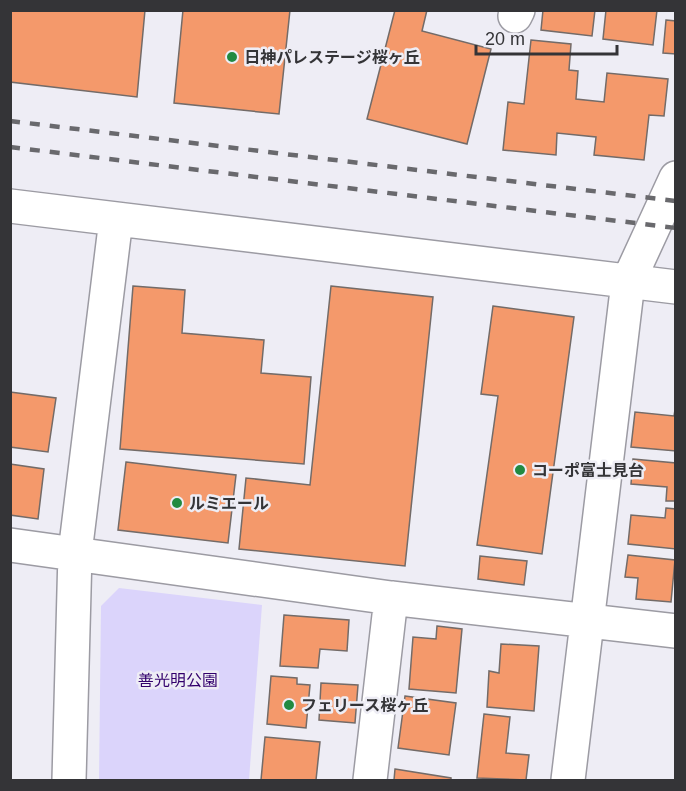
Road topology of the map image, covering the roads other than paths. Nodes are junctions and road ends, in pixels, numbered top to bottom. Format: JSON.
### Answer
{"nodes":[{"id":1,"x":675,"y":178,"type":"edge"},
{"id":2,"x":10,"y":206,"type":"edge"},
{"id":3,"x":116,"y":219,"type":"junction"},
{"id":4,"x":628,"y":282,"type":"junction"},
{"id":5,"x":675,"y":287,"type":"edge"},
{"id":6,"x":10,"y":545,"type":"edge"},
{"id":7,"x":75,"y":553,"type":"junction"},
{"id":8,"x":391,"y":598,"type":"junction"},
{"id":9,"x":586,"y":620,"type":"junction"},
{"id":10,"x":675,"y":631,"type":"edge"},
{"id":11,"x":69,"y":780,"type":"edge"},
{"id":12,"x":370,"y":780,"type":"edge"},
{"id":13,"x":568,"y":780,"type":"edge"}],
"edges":[{"from":1,"to":4,"type":"street"},
{"from":2,"to":3,"type":"street"},
{"from":3,"to":4,"type":"street"},
{"from":3,"to":7,"type":"street"},
{"from":4,"to":5,"type":"street"},
{"from":4,"to":9,"type":"street"},
{"from":6,"to":7,"type":"street"},
{"from":7,"to":8,"type":"street"},
{"from":7,"to":11,"type":"street"},
{"from":8,"to":9,"type":"street"},
{"from":8,"to":12,"type":"street"},
{"from":9,"to":10,"type":"street"},
{"from":9,"to":13,"type":"street"}]}
